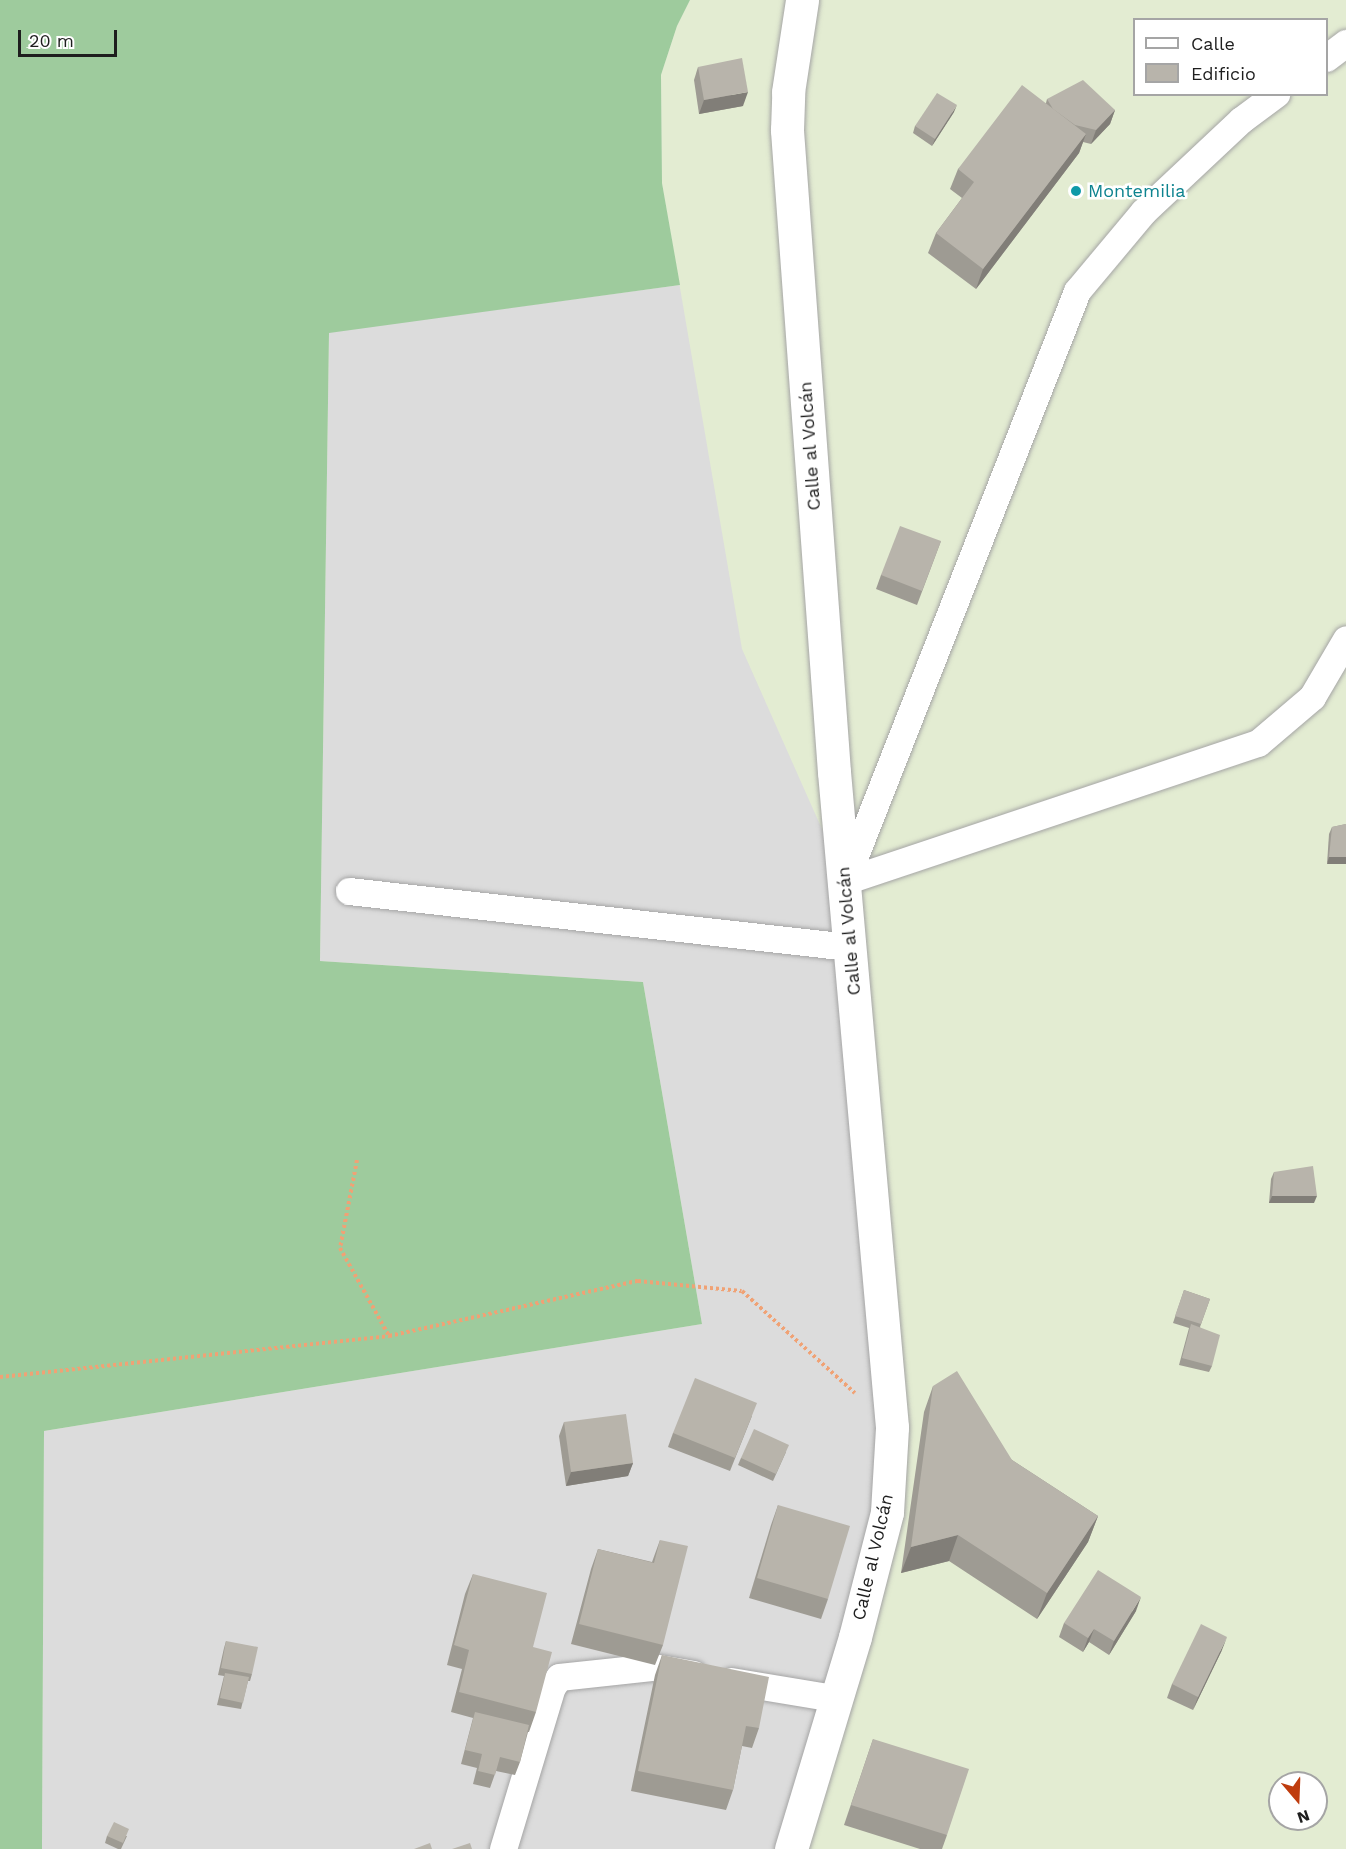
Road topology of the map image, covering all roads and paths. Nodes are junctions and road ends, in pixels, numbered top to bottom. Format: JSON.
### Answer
{"nodes":[{"id":1,"x":802,"y":0,"type":"edge"},
{"id":2,"x":1346,"y":43,"type":"edge"},
{"id":3,"x":1328,"y":56,"type":"edge"},
{"id":4,"x":1273,"y":96,"type":"edge"},
{"id":5,"x":1346,"y":639,"type":"edge"},
{"id":6,"x":845,"y":880,"type":"junction"},
{"id":7,"x":349,"y":891,"type":"dead end"},
{"id":8,"x":849,"y":947,"type":"junction"},
{"id":9,"x":357,"y":1160,"type":"dead end"},
{"id":10,"x":389,"y":1336,"type":"junction"},
{"id":11,"x":0,"y":1377,"type":"edge"},
{"id":12,"x":892,"y":1427,"type":"junction"},
{"id":13,"x":834,"y":1698,"type":"junction"},
{"id":14,"x":503,"y":1849,"type":"edge"},
{"id":15,"x":791,"y":1849,"type":"edge"}],
"edges":[{"from":1,"to":6,"type":"street","name":"Calle al Volcán"},
{"from":2,"to":3,"type":"street"},
{"from":4,"to":6,"type":"street"},
{"from":5,"to":6,"type":"street"},
{"from":6,"to":8,"type":"street","name":"Calle al Volcán"},
{"from":7,"to":8,"type":"street"},
{"from":8,"to":12,"type":"street","name":"Calle al Volcán"},
{"from":9,"to":10,"type":"path"},
{"from":10,"to":11,"type":"path"},
{"from":10,"to":12,"type":"path"},
{"from":12,"to":13,"type":"street","name":"Calle al Volcán"},
{"from":13,"to":14,"type":"street"},
{"from":13,"to":15,"type":"street","name":"Calle al Volcán"}]}
